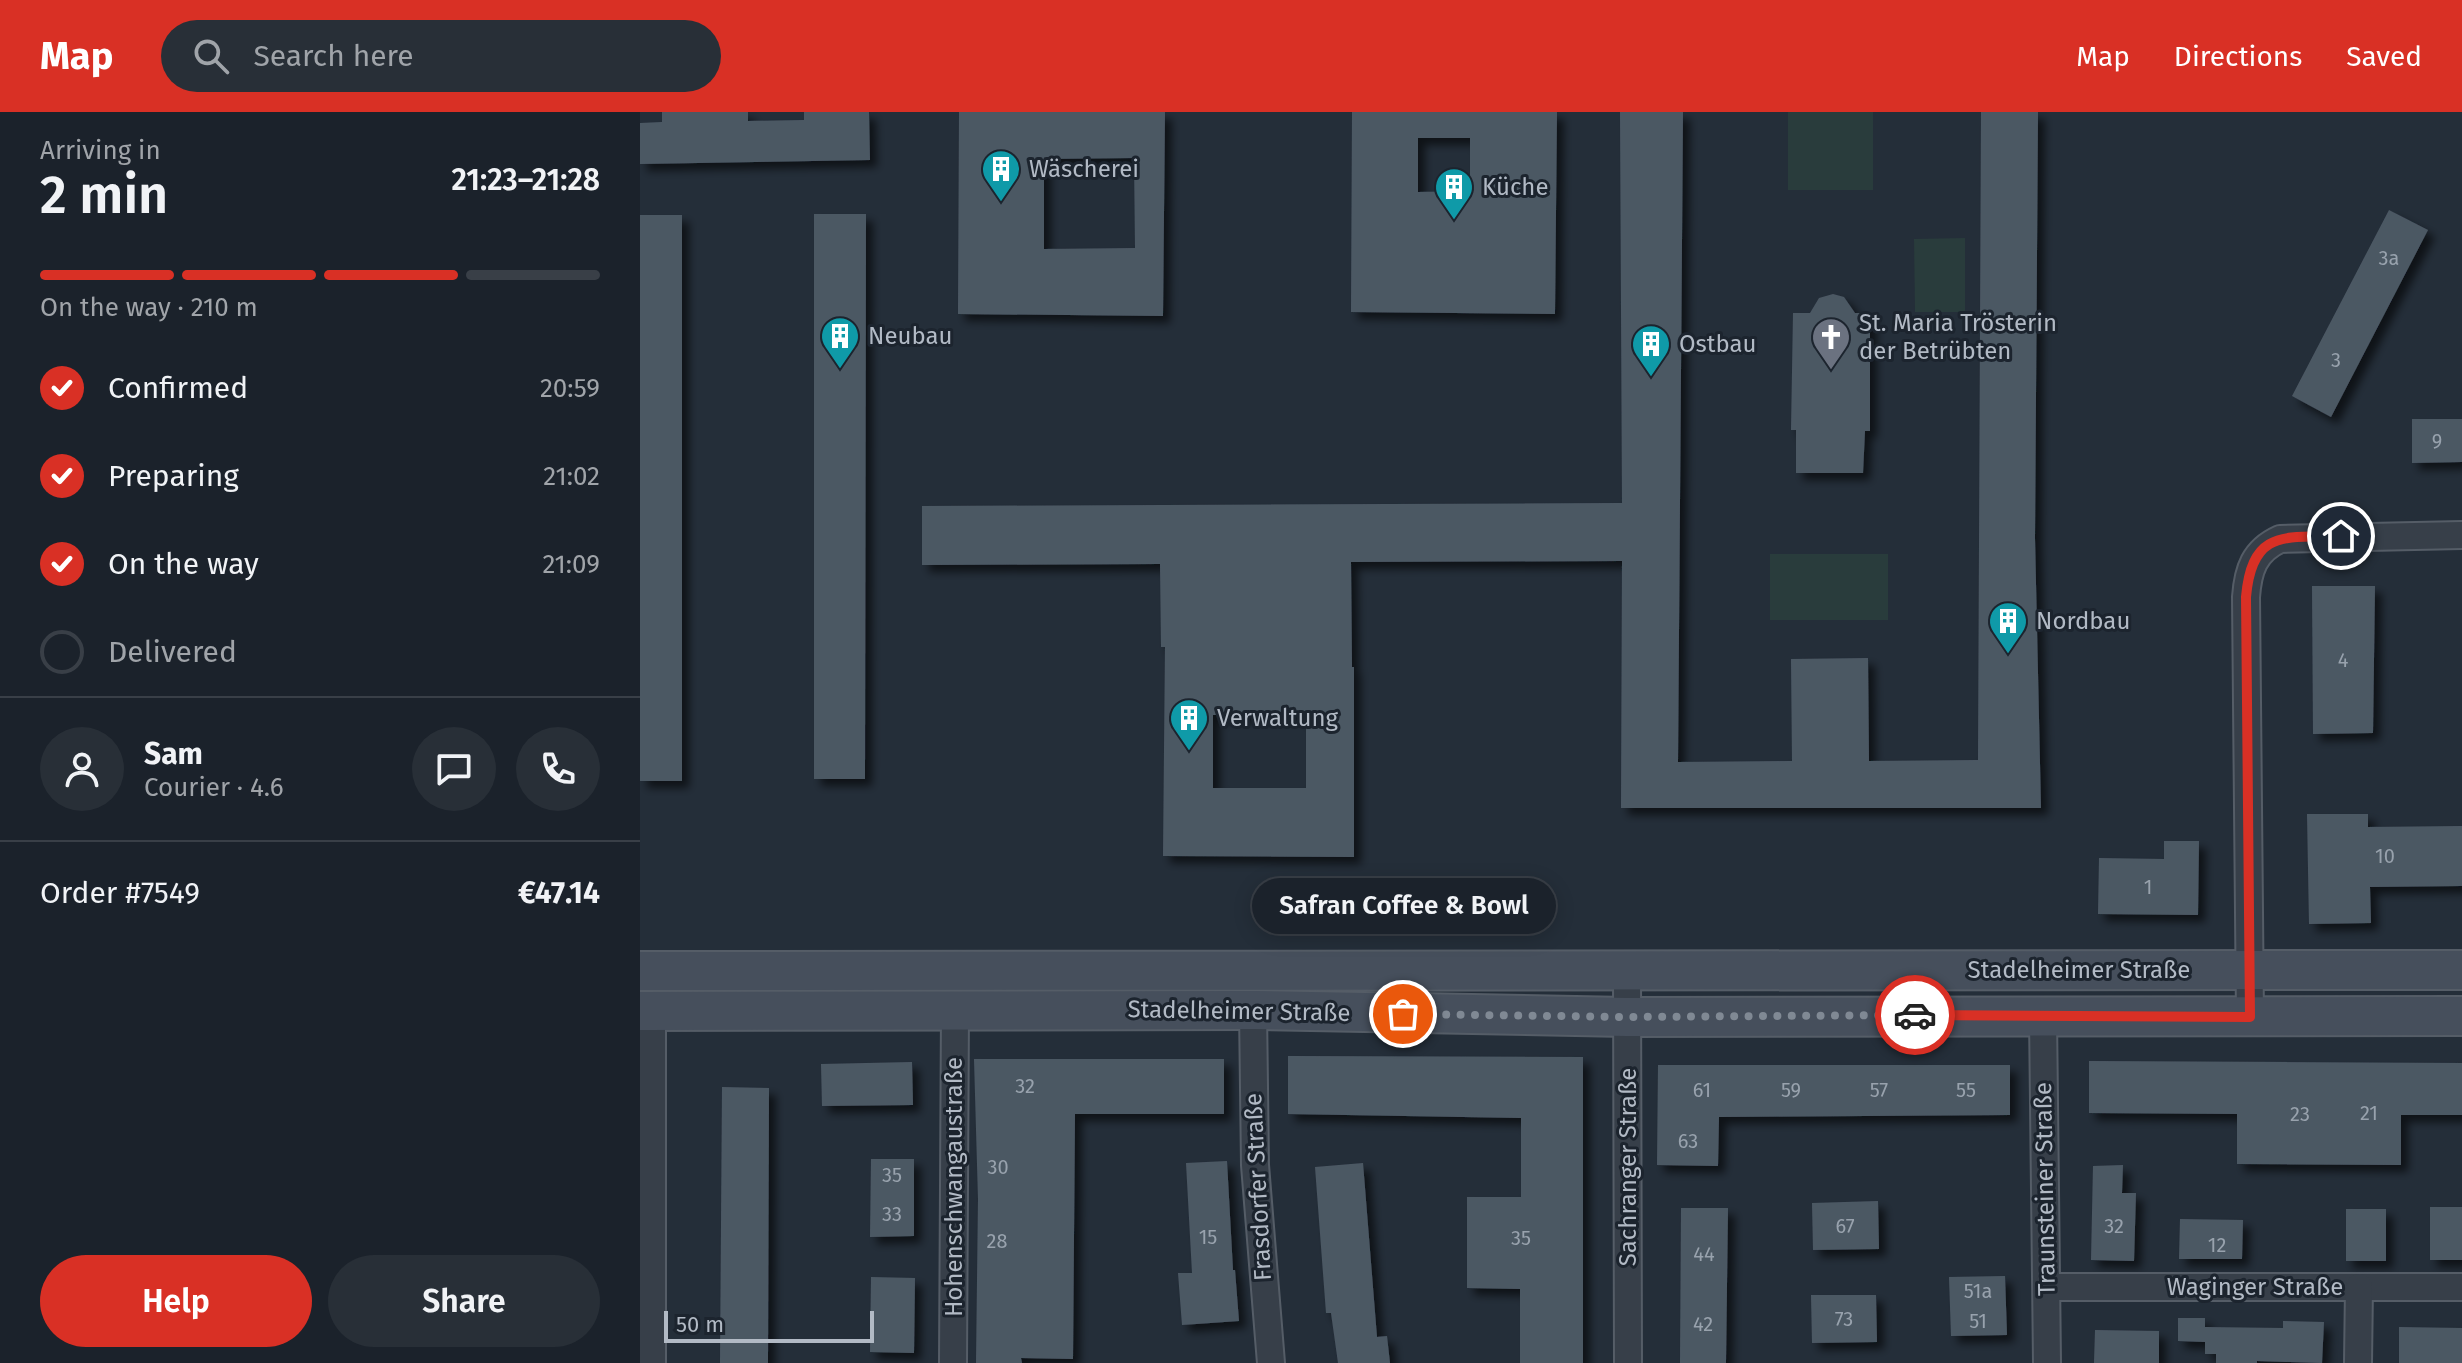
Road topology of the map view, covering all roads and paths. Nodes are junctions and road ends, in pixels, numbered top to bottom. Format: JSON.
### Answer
{"nodes":[{"id":1,"x":2462,"y":535,"type":"edge"},
{"id":2,"x":1627,"y":970,"type":"junction"},
{"id":3,"x":2250,"y":970,"type":"junction"},
{"id":4,"x":2462,"y":970,"type":"edge"},
{"id":5,"x":640,"y":971,"type":"edge"},
{"id":6,"x":955,"y":1010,"type":"junction"},
{"id":7,"x":1253,"y":1010,"type":"junction"},
{"id":8,"x":646,"y":1011,"type":"edge"},
{"id":9,"x":2043,"y":1016,"type":"junction"},
{"id":10,"x":2462,"y":1016,"type":"edge"},
{"id":11,"x":1627,"y":1017,"type":"junction"},
{"id":12,"x":2250,"y":1017,"type":"junction"},
{"id":13,"x":2047,"y":1287,"type":"junction"},
{"id":14,"x":2359,"y":1287,"type":"junction"},
{"id":15,"x":2462,"y":1287,"type":"edge"},
{"id":16,"x":652,"y":1363,"type":"edge"},
{"id":17,"x":953,"y":1363,"type":"edge"},
{"id":18,"x":1271,"y":1363,"type":"edge"},
{"id":19,"x":1628,"y":1363,"type":"edge"},
{"id":20,"x":2047,"y":1363,"type":"edge"},
{"id":21,"x":2358,"y":1363,"type":"edge"}],
"edges":[{"from":1,"to":3,"type":"street"},
{"from":2,"to":3,"type":"main road","name":"Stadelheimer Straße"},
{"from":2,"to":5,"type":"main road","name":"Stadelheimer Straße"},
{"from":2,"to":11,"type":"street","name":"Sachranger Straße"},
{"from":3,"to":4,"type":"main road","name":"Stadelheimer Straße"},
{"from":3,"to":12,"type":"street"},
{"from":6,"to":7,"type":"main road","name":"Stadelheimer Straße"},
{"from":6,"to":8,"type":"main road","name":"Stadelheimer Straße"},
{"from":6,"to":17,"type":"street","name":"Hohenschwangaustraße"},
{"from":7,"to":11,"type":"main road","name":"Stadelheimer Straße"},
{"from":7,"to":18,"type":"street","name":"Frasdorfer Straße"},
{"from":8,"to":16,"type":"street"},
{"from":9,"to":11,"type":"main road","name":"Stadelheimer Straße"},
{"from":9,"to":12,"type":"main road","name":"Stadelheimer Straße"},
{"from":9,"to":13,"type":"street","name":"Traunsteiner Straße"},
{"from":10,"to":12,"type":"main road","name":"Stadelheimer Straße"},
{"from":11,"to":19,"type":"street","name":"Sachranger Straße"},
{"from":13,"to":14,"type":"street","name":"Waginger Straße"},
{"from":13,"to":20,"type":"street","name":"Traunsteiner Straße"},
{"from":14,"to":15,"type":"street","name":"Waginger Straße"},
{"from":14,"to":21,"type":"street"}]}
